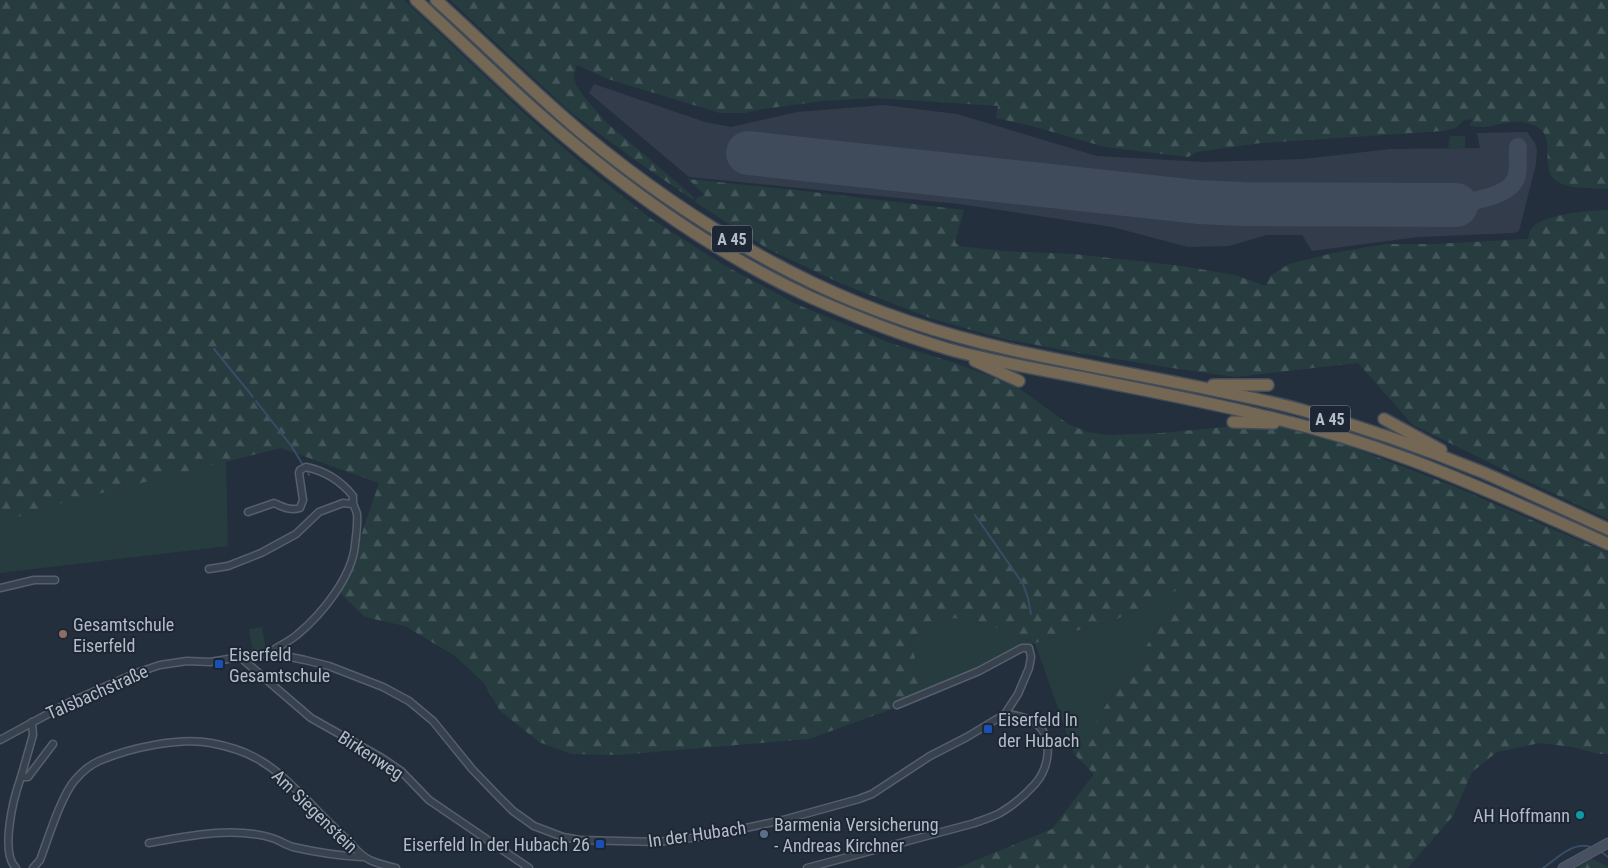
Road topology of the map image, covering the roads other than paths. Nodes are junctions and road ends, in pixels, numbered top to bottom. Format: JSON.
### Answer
{"nodes":[{"id":1,"x":416,"y":0,"type":"edge"},
{"id":2,"x":436,"y":0,"type":"edge"},
{"id":3,"x":949,"y":349,"type":"junction"},
{"id":4,"x":1020,"y":381,"type":"dead end"},
{"id":5,"x":1172,"y":381,"type":"junction"},
{"id":6,"x":1268,"y":385,"type":"dead end"},
{"id":7,"x":1384,"y":419,"type":"dead end"},
{"id":8,"x":1233,"y":422,"type":"dead end"},
{"id":9,"x":1294,"y":423,"type":"junction"},
{"id":10,"x":1482,"y":472,"type":"junction"},
{"id":11,"x":352,"y":504,"type":"junction"},
{"id":12,"x":248,"y":512,"type":"dead end"},
{"id":13,"x":1608,"y":529,"type":"edge"},
{"id":14,"x":1608,"y":544,"type":"edge"},
{"id":15,"x":209,"y":569,"type":"dead end"},
{"id":16,"x":56,"y":580,"type":"dead end"},
{"id":17,"x":0,"y":588,"type":"edge"},
{"id":18,"x":269,"y":653,"type":"junction"},
{"id":19,"x":240,"y":657,"type":"junction"},
{"id":20,"x":897,"y":705,"type":"dead end"},
{"id":21,"x":1005,"y":714,"type":"junction"},
{"id":22,"x":32,"y":722,"type":"junction"},
{"id":23,"x":0,"y":740,"type":"edge"},
{"id":24,"x":53,"y":744,"type":"dead end"},
{"id":25,"x":21,"y":777,"type":"junction"},
{"id":26,"x":149,"y":843,"type":"dead end"},
{"id":27,"x":1604,"y":844,"type":"edge"},
{"id":28,"x":362,"y":857,"type":"junction"},
{"id":29,"x":16,"y":868,"type":"edge"},
{"id":30,"x":35,"y":868,"type":"edge"},
{"id":31,"x":396,"y":868,"type":"edge"},
{"id":32,"x":528,"y":868,"type":"edge"},
{"id":33,"x":807,"y":868,"type":"edge"},
{"id":34,"x":1563,"y":868,"type":"edge"}],
"edges":[{"from":1,"to":3,"type":"highway","number":"A 45"},
{"from":2,"to":5,"type":"highway","number":"A 45"},
{"from":3,"to":4,"type":"highway"},
{"from":3,"to":9,"type":"highway","number":"A 45"},
{"from":5,"to":6,"type":"highway"},
{"from":5,"to":10,"type":"highway","number":"A 45"},
{"from":7,"to":10,"type":"highway"},
{"from":8,"to":9,"type":"highway"},
{"from":9,"to":14,"type":"highway","number":"A 45"},
{"from":10,"to":13,"type":"highway","number":"A 45"},
{"from":11,"to":12,"type":"street","name":"Talsbachstraße"},
{"from":11,"to":15,"type":"street"},
{"from":11,"to":18,"type":"street","name":"Talsbachstraße"},
{"from":16,"to":17,"type":"street"},
{"from":18,"to":19,"type":"street","name":"Talsbachstraße"},
{"from":18,"to":21,"type":"street","name":"In der Hubach"},
{"from":19,"to":22,"type":"street","name":"Talsbachstraße"},
{"from":19,"to":32,"type":"street","name":"Birkenweg"},
{"from":20,"to":21,"type":"street","name":"In der Hubach"},
{"from":21,"to":33,"type":"street"},
{"from":22,"to":23,"type":"street","name":"Talsbachstraße"},
{"from":22,"to":25,"type":"street"},
{"from":24,"to":25,"type":"street"},
{"from":25,"to":29,"type":"street"},
{"from":26,"to":28,"type":"street"},
{"from":27,"to":34,"type":"main road"},
{"from":28,"to":30,"type":"street","name":"Am Siegenstein"},
{"from":28,"to":31,"type":"street","name":"Am Siegenstein"}]}
